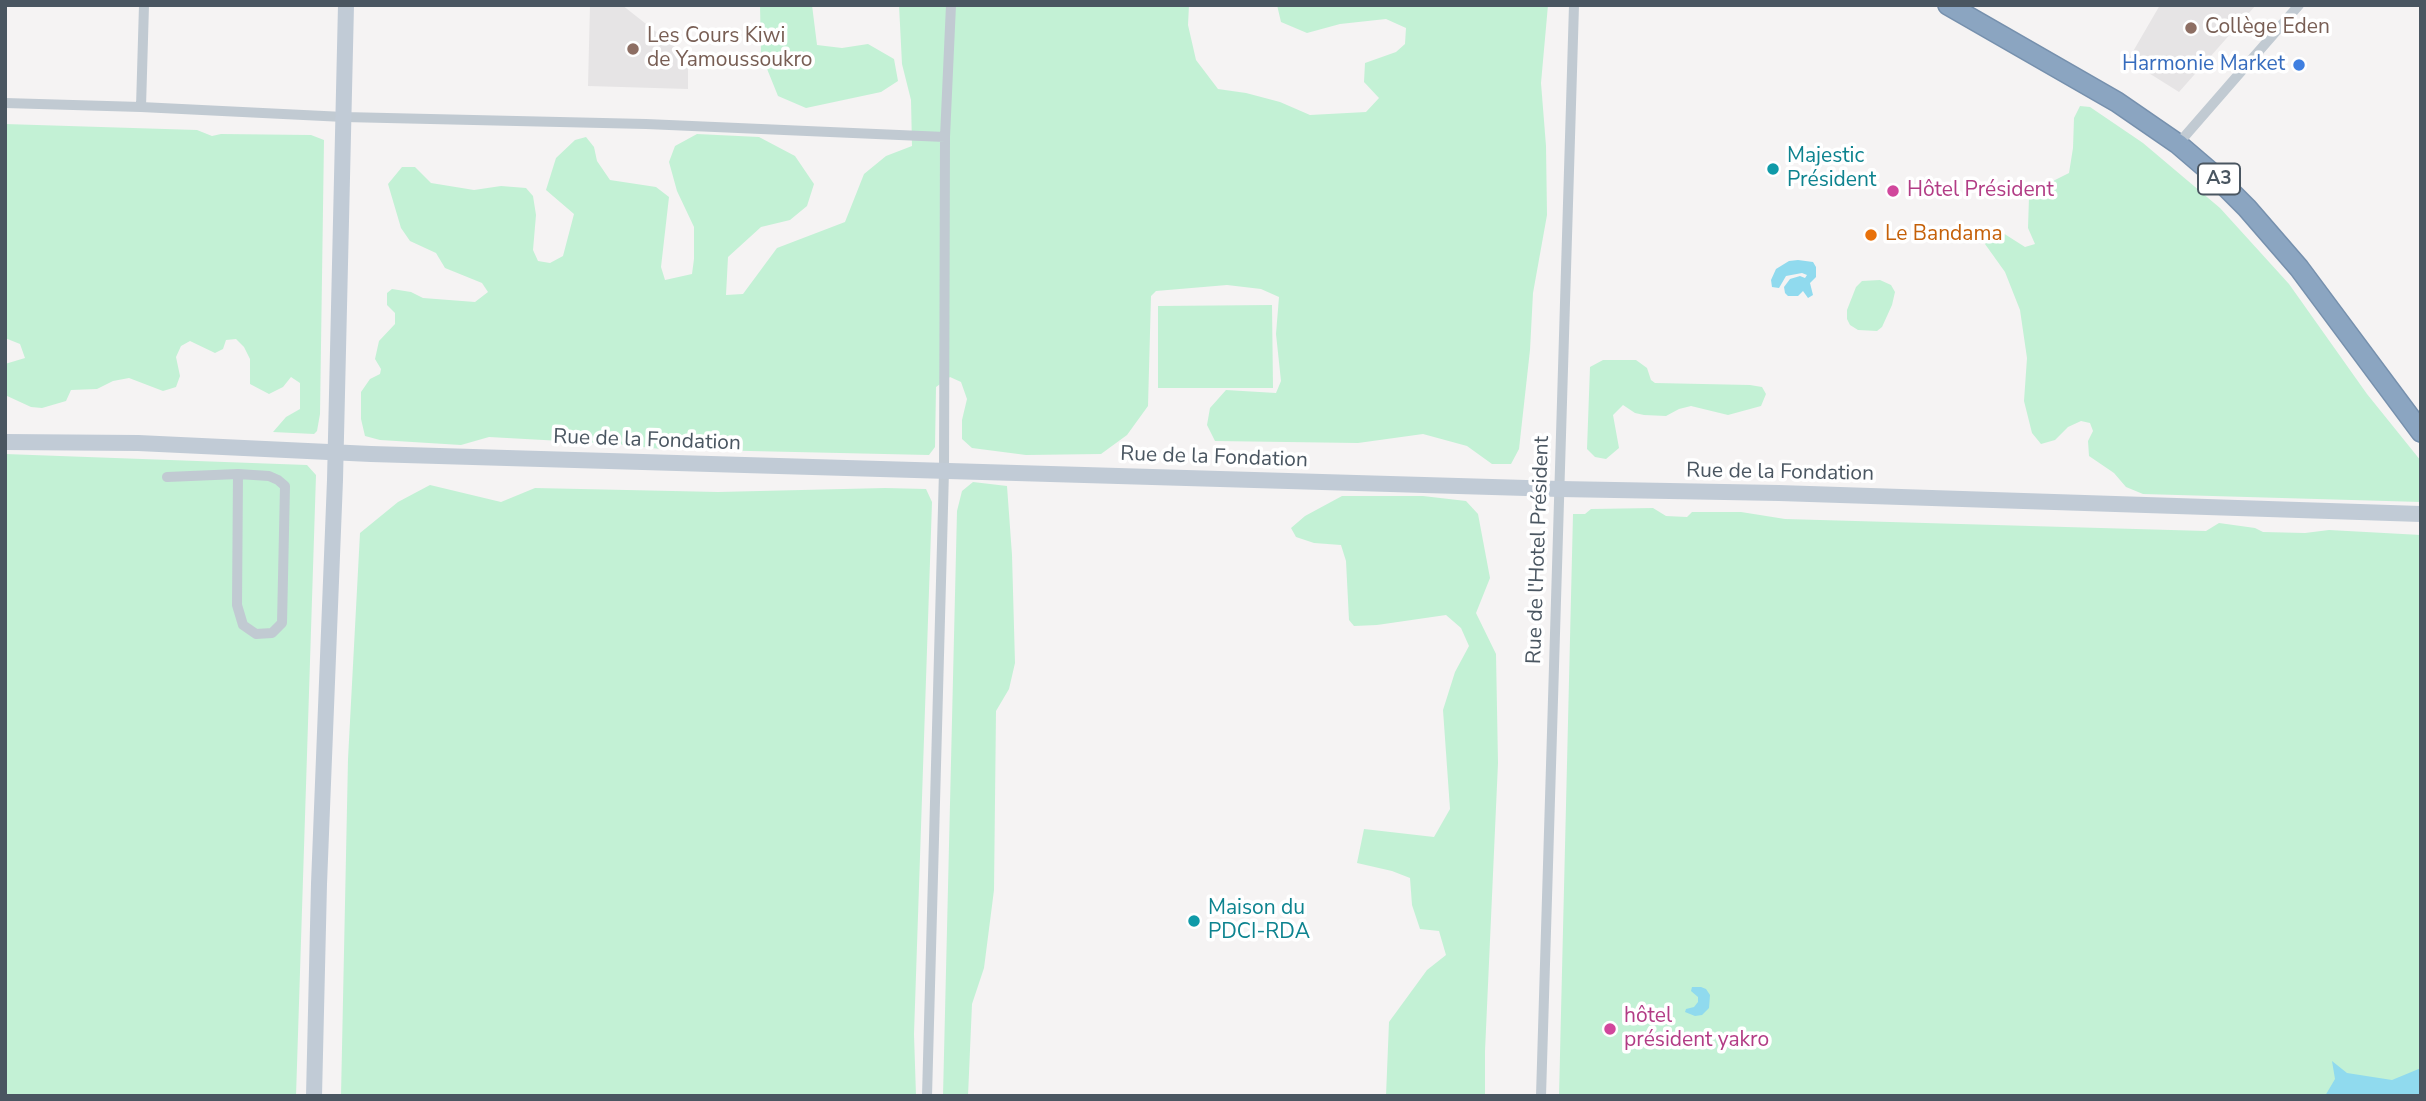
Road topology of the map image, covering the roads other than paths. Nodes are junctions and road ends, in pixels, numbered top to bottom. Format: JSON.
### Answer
{"nodes":[{"id":1,"x":144,"y":5,"type":"edge"},
{"id":2,"x":346,"y":5,"type":"edge"},
{"id":3,"x":951,"y":5,"type":"edge"},
{"id":4,"x":1574,"y":5,"type":"edge"},
{"id":5,"x":1948,"y":5,"type":"edge"},
{"id":6,"x":2299,"y":5,"type":"edge"},
{"id":7,"x":5,"y":103,"type":"edge"},
{"id":8,"x":141,"y":107,"type":"junction"},
{"id":9,"x":344,"y":117,"type":"junction"},
{"id":10,"x":945,"y":137,"type":"junction"},
{"id":11,"x":2178,"y":144,"type":"junction"},
{"id":12,"x":2421,"y":432,"type":"edge"},
{"id":13,"x":5,"y":442,"type":"edge"},
{"id":14,"x":335,"y":452,"type":"junction"},
{"id":15,"x":944,"y":471,"type":"junction"},
{"id":16,"x":238,"y":474,"type":"junction"},
{"id":17,"x":167,"y":477,"type":"dead end"},
{"id":18,"x":1560,"y":489,"type":"junction"},
{"id":19,"x":2421,"y":514,"type":"edge"},
{"id":20,"x":314,"y":1096,"type":"edge"},
{"id":21,"x":927,"y":1096,"type":"edge"},
{"id":22,"x":1541,"y":1096,"type":"edge"}],
"edges":[{"from":1,"to":8,"type":"street"},
{"from":2,"to":9,"type":"street"},
{"from":3,"to":10,"type":"street"},
{"from":4,"to":18,"type":"street","name":"Rue de l'Hotel Président"},
{"from":5,"to":11,"type":"highway","number":"A3"},
{"from":6,"to":11,"type":"street"},
{"from":7,"to":8,"type":"street"},
{"from":8,"to":9,"type":"street"},
{"from":9,"to":10,"type":"street"},
{"from":9,"to":14,"type":"street"},
{"from":10,"to":15,"type":"street"},
{"from":11,"to":12,"type":"highway","number":"A3"},
{"from":13,"to":14,"type":"street","name":"Rue de la Fondation"},
{"from":14,"to":15,"type":"street","name":"Rue de la Fondation"},
{"from":14,"to":20,"type":"street"},
{"from":15,"to":18,"type":"street","name":"Rue de la Fondation"},
{"from":15,"to":21,"type":"street"},
{"from":16,"to":16,"type":"street"},
{"from":16,"to":17,"type":"street"},
{"from":18,"to":19,"type":"street","name":"Rue de la Fondation"},
{"from":18,"to":22,"type":"street","name":"Rue de l'Hotel Président"}]}
